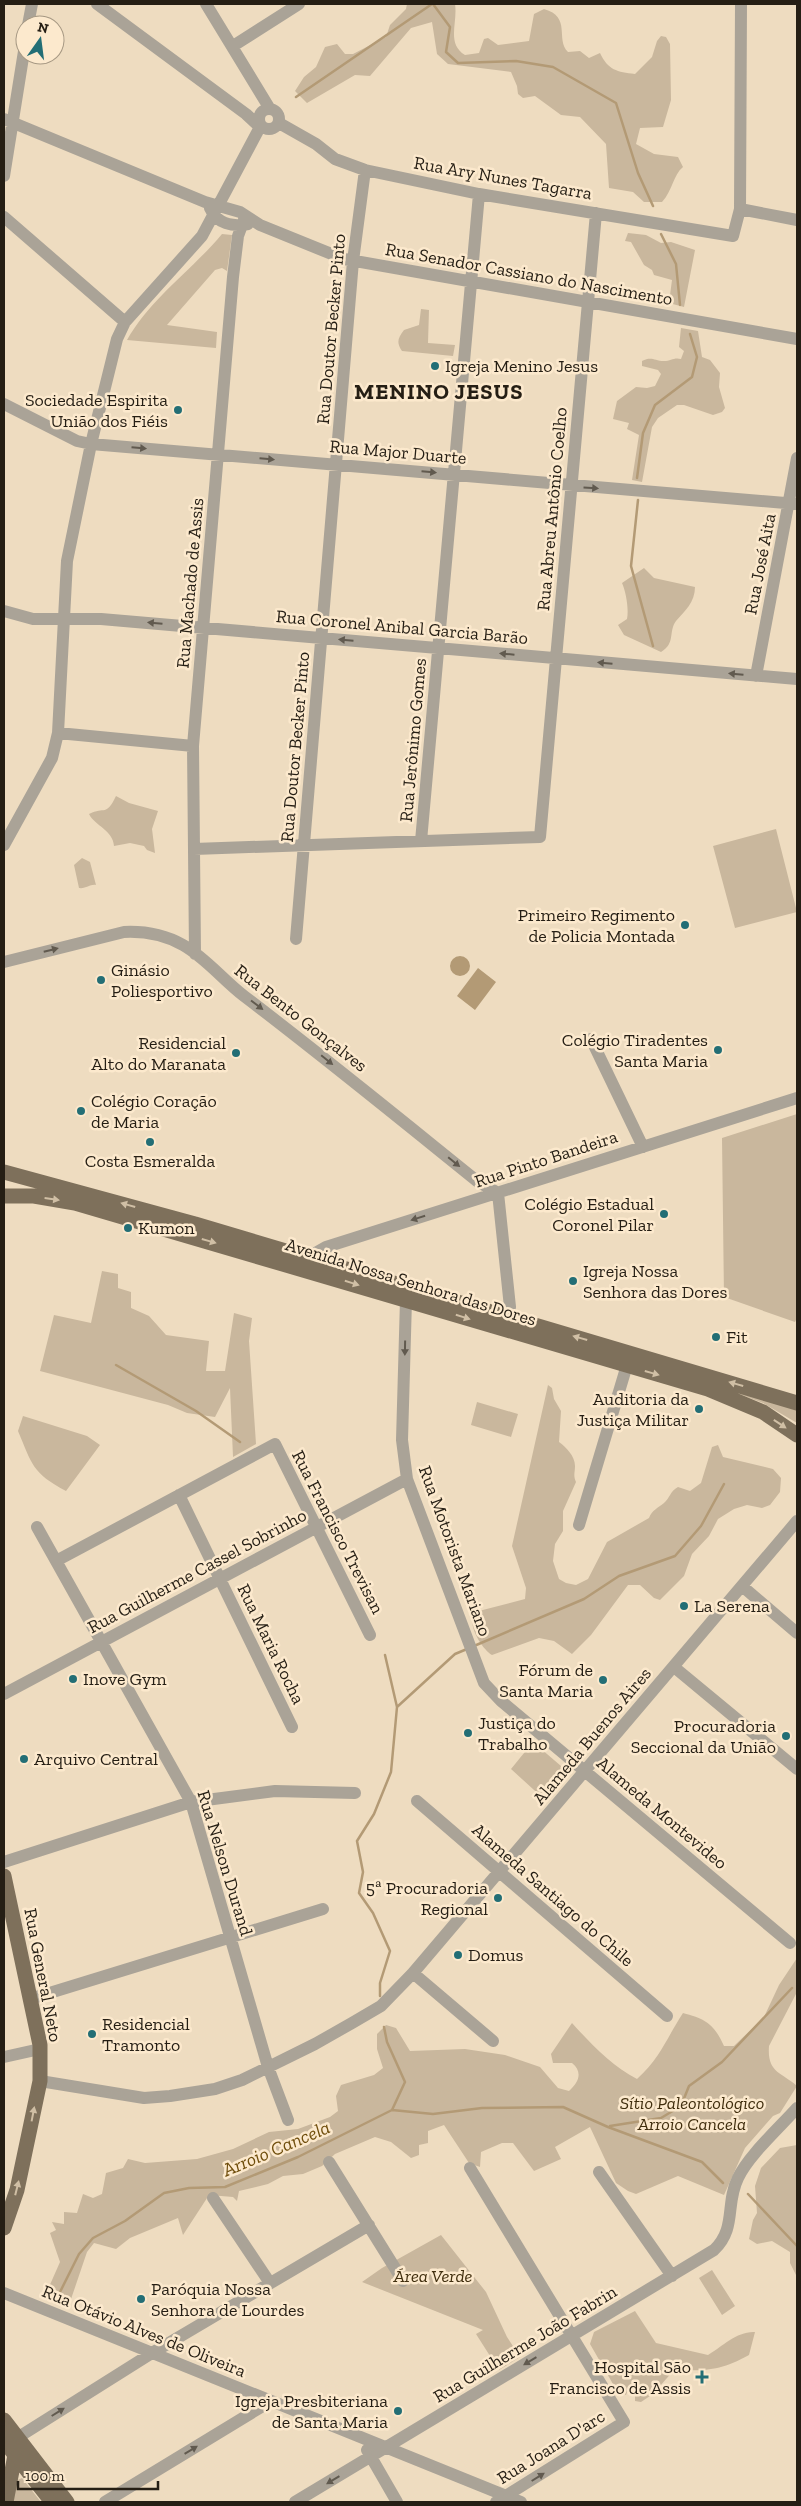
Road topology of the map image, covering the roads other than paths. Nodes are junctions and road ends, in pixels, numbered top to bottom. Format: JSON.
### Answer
{"nodes":[{"id":1,"x":97,"y":4,"type":"edge"},
{"id":2,"x":206,"y":4,"type":"edge"},
{"id":3,"x":300,"y":4,"type":"edge"},
{"id":4,"x":741,"y":4,"type":"edge"},
{"id":5,"x":233,"y":46,"type":"junction"},
{"id":6,"x":21,"y":65,"type":"edge"},
{"id":7,"x":270,"y":109,"type":"junction"},
{"id":8,"x":8,"y":121,"type":"edge"},
{"id":9,"x":257,"y":122,"type":"junction"},
{"id":10,"x":279,"y":123,"type":"junction"},
{"id":11,"x":365,"y":170,"type":"junction"},
{"id":12,"x":4,"y":176,"type":"edge"},
{"id":13,"x":480,"y":194,"type":"junction"},
{"id":14,"x":216,"y":207,"type":"junction"},
{"id":15,"x":740,"y":209,"type":"junction"},
{"id":16,"x":596,"y":213,"type":"junction"},
{"id":17,"x":4,"y":218,"type":"edge"},
{"id":18,"x":797,"y":220,"type":"edge"},
{"id":19,"x":240,"y":226,"type":"junction"},
{"id":20,"x":353,"y":261,"type":"junction"},
{"id":21,"x":471,"y":282,"type":"junction"},
{"id":22,"x":588,"y":302,"type":"junction"},
{"id":23,"x":125,"y":322,"type":"junction"},
{"id":24,"x":797,"y":339,"type":"edge"},
{"id":25,"x":4,"y":404,"type":"edge"},
{"id":26,"x":91,"y":444,"type":"junction"},
{"id":27,"x":219,"y":454,"type":"junction"},
{"id":28,"x":797,"y":458,"type":"edge"},
{"id":29,"x":337,"y":464,"type":"junction"},
{"id":30,"x":453,"y":474,"type":"junction"},
{"id":31,"x":571,"y":486,"type":"junction"},
{"id":32,"x":793,"y":504,"type":"edge"},
{"id":33,"x":4,"y":611,"type":"edge"},
{"id":34,"x":64,"y":619,"type":"junction"},
{"id":35,"x":204,"y":627,"type":"junction"},
{"id":36,"x":322,"y":638,"type":"junction"},
{"id":37,"x":438,"y":648,"type":"junction"},
{"id":38,"x":556,"y":658,"type":"junction"},
{"id":39,"x":756,"y":676,"type":"junction"},
{"id":40,"x":797,"y":679,"type":"edge"},
{"id":41,"x":58,"y":733,"type":"junction"},
{"id":42,"x":193,"y":746,"type":"junction"},
{"id":43,"x":4,"y":818,"type":"edge"},
{"id":44,"x":17,"y":820,"type":"junction"},
{"id":45,"x":421,"y":841,"type":"junction"},
{"id":46,"x":4,"y":845,"type":"edge"},
{"id":47,"x":304,"y":845,"type":"junction"},
{"id":48,"x":194,"y":849,"type":"junction"},
{"id":49,"x":296,"y":939,"type":"dead end"},
{"id":50,"x":196,"y":954,"type":"junction"},
{"id":51,"x":4,"y":962,"type":"edge"},
{"id":52,"x":591,"y":1039,"type":"dead end"},
{"id":53,"x":797,"y":1098,"type":"edge"},
{"id":54,"x":643,"y":1147,"type":"junction"},
{"id":55,"x":4,"y":1172,"type":"edge"},
{"id":56,"x":498,"y":1193,"type":"junction"},
{"id":57,"x":4,"y":1196,"type":"edge"},
{"id":58,"x":307,"y":1264,"type":"junction"},
{"id":59,"x":406,"y":1300,"type":"junction"},
{"id":60,"x":506,"y":1323,"type":"junction"},
{"id":61,"x":627,"y":1365,"type":"junction"},
{"id":62,"x":797,"y":1392,"type":"edge"},
{"id":63,"x":783,"y":1398,"type":"junction"},
{"id":64,"x":797,"y":1402,"type":"edge"},
{"id":65,"x":797,"y":1435,"type":"edge"},
{"id":66,"x":407,"y":1479,"type":"junction"},
{"id":67,"x":179,"y":1495,"type":"junction"},
{"id":68,"x":797,"y":1521,"type":"edge"},
{"id":69,"x":579,"y":1525,"type":"dead end"},
{"id":70,"x":37,"y":1527,"type":"dead end"},
{"id":71,"x":316,"y":1528,"type":"junction"},
{"id":72,"x":56,"y":1561,"type":"junction"},
{"id":73,"x":220,"y":1579,"type":"junction"},
{"id":74,"x":742,"y":1586,"type":"junction"},
{"id":75,"x":797,"y":1633,"type":"edge"},
{"id":76,"x":370,"y":1635,"type":"dead end"},
{"id":77,"x":101,"y":1642,"type":"junction"},
{"id":78,"x":476,"y":1663,"type":"joint"},
{"id":79,"x":674,"y":1667,"type":"junction"},
{"id":80,"x":4,"y":1694,"type":"edge"},
{"id":81,"x":292,"y":1727,"type":"dead end"},
{"id":82,"x":797,"y":1769,"type":"edge"},
{"id":83,"x":585,"y":1771,"type":"junction"},
{"id":84,"x":355,"y":1793,"type":"dead end"},
{"id":85,"x":417,"y":1801,"type":"dead end"},
{"id":86,"x":191,"y":1802,"type":"junction"},
{"id":87,"x":4,"y":1862,"type":"edge"},
{"id":88,"x":499,"y":1872,"type":"junction"},
{"id":89,"x":4,"y":1876,"type":"edge"},
{"id":90,"x":323,"y":1909,"type":"dead end"},
{"id":91,"x":230,"y":1936,"type":"junction"},
{"id":92,"x":790,"y":1943,"type":"dead end"},
{"id":93,"x":413,"y":1973,"type":"junction"},
{"id":94,"x":30,"y":1999,"type":"junction"},
{"id":95,"x":667,"y":2016,"type":"dead end"},
{"id":96,"x":494,"y":2041,"type":"dead end"},
{"id":97,"x":40,"y":2049,"type":"junction"},
{"id":98,"x":4,"y":2058,"type":"edge"},
{"id":99,"x":268,"y":2067,"type":"junction"},
{"id":100,"x":40,"y":2081,"type":"junction"},
{"id":101,"x":797,"y":2108,"type":"edge"},
{"id":102,"x":288,"y":2120,"type":"dead end"},
{"id":103,"x":329,"y":2162,"type":"dead end"},
{"id":104,"x":470,"y":2168,"type":"dead end"},
{"id":105,"x":599,"y":2172,"type":"dead end"},
{"id":106,"x":213,"y":2198,"type":"dead end"},
{"id":107,"x":369,"y":2226,"type":"junction"},
{"id":108,"x":4,"y":2228,"type":"edge"},
{"id":109,"x":672,"y":2276,"type":"junction"},
{"id":110,"x":403,"y":2281,"type":"dead end"},
{"id":111,"x":270,"y":2283,"type":"junction"},
{"id":112,"x":4,"y":2293,"type":"edge"},
{"id":113,"x":572,"y":2336,"type":"junction"},
{"id":114,"x":152,"y":2353,"type":"junction"},
{"id":115,"x":271,"y":2401,"type":"junction"},
{"id":116,"x":4,"y":2420,"type":"edge"},
{"id":117,"x":360,"y":2437,"type":"junction"},
{"id":118,"x":10,"y":2439,"type":"edge"},
{"id":119,"x":386,"y":2448,"type":"junction"},
{"id":120,"x":15,"y":2455,"type":"junction"},
{"id":121,"x":371,"y":2457,"type":"junction"},
{"id":122,"x":501,"y":2499,"type":"edge"},
{"id":123,"x":6,"y":2502,"type":"edge"},
{"id":124,"x":52,"y":2502,"type":"edge"},
{"id":125,"x":67,"y":2502,"type":"edge"},
{"id":126,"x":105,"y":2502,"type":"edge"},
{"id":127,"x":295,"y":2502,"type":"edge"},
{"id":128,"x":397,"y":2502,"type":"edge"},
{"id":129,"x":521,"y":2502,"type":"edge"}],
"edges":[{"from":1,"to":9,"type":"street"},
{"from":2,"to":5,"type":"street"},
{"from":3,"to":5,"type":"street"},
{"from":4,"to":15,"type":"street"},
{"from":5,"to":7,"type":"street"},
{"from":6,"to":8,"type":"street"},
{"from":7,"to":9,"type":"street"},
{"from":7,"to":10,"type":"street"},
{"from":8,"to":12,"type":"street"},
{"from":8,"to":14,"type":"street","name":"Rua Senador Cassiano do Nascimento"},
{"from":9,"to":10,"type":"street"},
{"from":9,"to":14,"type":"street"},
{"from":10,"to":11,"type":"street","name":"Rua Ary Nunes Tagarra"},
{"from":11,"to":13,"type":"street","name":"Rua Ary Nunes Tagarra"},
{"from":11,"to":20,"type":"street","name":"Rua Doutor Becker Pinto"},
{"from":13,"to":16,"type":"street","name":"Rua Ary Nunes Tagarra"},
{"from":13,"to":21,"type":"street","name":"Rua Jerônimo Gomes"},
{"from":14,"to":19,"type":"street","name":"Rua Senador Cassiano do Nascimento"},
{"from":14,"to":19,"type":"street","name":"Rua Senador Cassiano do Nascimento"},
{"from":14,"to":23,"type":"street"},
{"from":15,"to":16,"type":"street","name":"Rua Ary Nunes Tagarra"},
{"from":15,"to":18,"type":"street"},
{"from":16,"to":22,"type":"street","name":"Rua Abreu Antônio Coelho"},
{"from":17,"to":23,"type":"street"},
{"from":19,"to":20,"type":"street","name":"Rua Senador Cassiano do Nascimento"},
{"from":19,"to":27,"type":"street","name":"Rua Machado de Assis"},
{"from":20,"to":21,"type":"street","name":"Rua Senador Cassiano do Nascimento"},
{"from":20,"to":29,"type":"street","name":"Rua Doutor Becker Pinto"},
{"from":21,"to":22,"type":"street","name":"Rua Senador Cassiano do Nascimento"},
{"from":21,"to":30,"type":"street","name":"Rua Jerônimo Gomes"},
{"from":22,"to":24,"type":"street","name":"Rua Senador Cassiano do Nascimento"},
{"from":22,"to":31,"type":"street","name":"Rua Abreu Antônio Coelho"},
{"from":23,"to":26,"type":"street"},
{"from":25,"to":26,"type":"street","name":"Rua Major Duarte"},
{"from":26,"to":27,"type":"street","name":"Rua Major Duarte","one_way":true},
{"from":26,"to":34,"type":"street"},
{"from":27,"to":29,"type":"street","name":"Rua Major Duarte","one_way":true},
{"from":27,"to":35,"type":"street","name":"Rua Machado de Assis"},
{"from":28,"to":32,"type":"street","name":"Rua José Aita"},
{"from":29,"to":30,"type":"street","name":"Rua Major Duarte","one_way":true},
{"from":29,"to":36,"type":"street","name":"Rua Doutor Becker Pinto"},
{"from":30,"to":31,"type":"street","name":"Rua Major Duarte"},
{"from":30,"to":37,"type":"street","name":"Rua Jerônimo Gomes"},
{"from":31,"to":32,"type":"street","name":"Rua Major Duarte","one_way":true},
{"from":31,"to":38,"type":"street","name":"Rua Abreu Antônio Coelho"},
{"from":32,"to":39,"type":"street","name":"Rua José Aita"},
{"from":33,"to":34,"type":"street","name":"Rua Coronel Anibal Garcia Barão"},
{"from":35,"to":34,"type":"street","name":"Rua Coronel Anibal Garcia Barão","one_way":true},
{"from":34,"to":41,"type":"street"},
{"from":35,"to":36,"type":"street","name":"Rua Coronel Anibal Garcia Barão"},
{"from":35,"to":42,"type":"street","name":"Rua Machado de Assis"},
{"from":37,"to":36,"type":"street","name":"Rua Coronel Anibal Garcia Barão","one_way":true},
{"from":36,"to":47,"type":"street","name":"Rua Doutor Becker Pinto"},
{"from":38,"to":37,"type":"street","name":"Rua Coronel Anibal Garcia Barão","one_way":true},
{"from":37,"to":45,"type":"street","name":"Rua Jerônimo Gomes"},
{"from":39,"to":38,"type":"street","name":"Rua Coronel Anibal Garcia Barão","one_way":true},
{"from":38,"to":45,"type":"street","name":"Rua Abreu Antônio Coelho"},
{"from":39,"to":40,"type":"street","name":"Rua Coronel Anibal Garcia Barão"},
{"from":41,"to":42,"type":"street"},
{"from":41,"to":44,"type":"street"},
{"from":42,"to":48,"type":"street","name":"Rua Machado de Assis"},
{"from":43,"to":44,"type":"street"},
{"from":44,"to":46,"type":"street"},
{"from":45,"to":47,"type":"street"},
{"from":47,"to":48,"type":"street"},
{"from":47,"to":49,"type":"street","name":"Rua Doutor Becker Pinto"},
{"from":48,"to":50,"type":"street","name":"Rua Machado de Assis"},
{"from":51,"to":50,"type":"street","name":"Rua Bento Gonçalves","one_way":true},
{"from":50,"to":56,"type":"street","name":"Rua Bento Gonçalves","one_way":true},
{"from":52,"to":54,"type":"street"},
{"from":53,"to":54,"type":"street","name":"Rua Pinto Bandeira"},
{"from":54,"to":56,"type":"street","name":"Rua Pinto Bandeira"},
{"from":58,"to":55,"type":"main road","name":"Avenida Nossa Senhora das Dores","one_way":true},
{"from":56,"to":58,"type":"street","name":"Rua Pinto Bandeira","one_way":true},
{"from":56,"to":60,"type":"street"},
{"from":57,"to":58,"type":"main road","name":"Avenida Nossa Senhora das Dores","one_way":true},
{"from":58,"to":59,"type":"main road","name":"Avenida Nossa Senhora das Dores","one_way":true},
{"from":58,"to":60,"type":"main road","name":"Avenida Nossa Senhora das Dores"},
{"from":59,"to":60,"type":"main road","name":"Avenida Nossa Senhora das Dores","one_way":true},
{"from":59,"to":66,"type":"street","name":"Rua Motorista Mariano","one_way":true},
{"from":60,"to":61,"type":"main road","name":"Avenida Nossa Senhora das Dores"},
{"from":63,"to":60,"type":"main road","name":"Avenida Nossa Senhora das Dores","one_way":true},
{"from":61,"to":65,"type":"main road","name":"Avenida Nossa Senhora das Dores","one_way":true},
{"from":61,"to":69,"type":"street"},
{"from":62,"to":63,"type":"main road"},
{"from":63,"to":64,"type":"main road","name":"Avenida Nossa Senhora das Dores"},
{"from":66,"to":71,"type":"street","name":"Rua Guilherme Cassel Sobrinho"},
{"from":66,"to":78,"type":"street","name":"Rua Motorista Mariano"},
{"from":67,"to":71,"type":"street","name":"Rua Francisco Trevisan"},
{"from":67,"to":72,"type":"street"},
{"from":67,"to":73,"type":"street","name":"Rua Maria Rocha"},
{"from":68,"to":74,"type":"street","name":"Alameda Buenos Aires"},
{"from":70,"to":72,"type":"street","name":"Rua Nelson Durand"},
{"from":71,"to":73,"type":"street","name":"Rua Guilherme Cassel Sobrinho"},
{"from":71,"to":76,"type":"street","name":"Rua Francisco Trevisan"},
{"from":72,"to":77,"type":"street","name":"Rua Nelson Durand"},
{"from":73,"to":77,"type":"street","name":"Rua Guilherme Cassel Sobrinho"},
{"from":73,"to":81,"type":"street","name":"Rua Maria Rocha"},
{"from":74,"to":75,"type":"street"},
{"from":74,"to":79,"type":"street","name":"Alameda Buenos Aires"},
{"from":77,"to":80,"type":"street","name":"Rua Guilherme Cassel Sobrinho"},
{"from":77,"to":86,"type":"street","name":"Rua Nelson Durand"},
{"from":78,"to":83,"type":"street","name":"Alameda Montevideo"},
{"from":79,"to":82,"type":"street"},
{"from":79,"to":83,"type":"street","name":"Alameda Buenos Aires"},
{"from":83,"to":88,"type":"street","name":"Alameda Buenos Aires"},
{"from":83,"to":92,"type":"street","name":"Alameda Montevideo"},
{"from":84,"to":86,"type":"street"},
{"from":85,"to":88,"type":"street","name":"Alameda Santiago do Chile"},
{"from":86,"to":87,"type":"street"},
{"from":86,"to":91,"type":"street","name":"Rua Nelson Durand"},
{"from":88,"to":93,"type":"street","name":"Alameda Buenos Aires"},
{"from":88,"to":95,"type":"street","name":"Alameda Santiago do Chile"},
{"from":89,"to":94,"type":"main road","name":"Rua General Neto"},
{"from":90,"to":91,"type":"street"},
{"from":91,"to":94,"type":"street"},
{"from":91,"to":99,"type":"street","name":"Rua Nelson Durand"},
{"from":93,"to":96,"type":"street"},
{"from":93,"to":99,"type":"street","name":"Alameda Buenos Aires"},
{"from":94,"to":97,"type":"main road","name":"Rua General Neto"},
{"from":97,"to":98,"type":"street"},
{"from":97,"to":100,"type":"main road","name":"Rua General Neto"},
{"from":99,"to":100,"type":"street","name":"Alameda Buenos Aires"},
{"from":99,"to":102,"type":"street","name":"Rua Nelson Durand"},
{"from":108,"to":100,"type":"main road","name":"Rua General Neto","one_way":true},
{"from":101,"to":109,"type":"street","name":"Rua Guilherme João Fabrin"},
{"from":103,"to":107,"type":"street"},
{"from":104,"to":113,"type":"street"},
{"from":105,"to":109,"type":"street"},
{"from":106,"to":111,"type":"street"},
{"from":107,"to":110,"type":"street"},
{"from":107,"to":111,"type":"street"},
{"from":109,"to":113,"type":"street","name":"Rua Guilherme João Fabrin"},
{"from":111,"to":114,"type":"street"},
{"from":112,"to":114,"type":"street","name":"Rua Otávio Alves de Oliveira"},
{"from":113,"to":119,"type":"street","name":"Rua Guilherme João Fabrin","one_way":true},
{"from":122,"to":113,"type":"street","name":"Rua Joana D'arc","one_way":true},
{"from":114,"to":115,"type":"street","name":"Rua Otávio Alves de Oliveira"},
{"from":118,"to":114,"type":"street","one_way":true},
{"from":115,"to":117,"type":"street","name":"Rua Otávio Alves de Oliveira"},
{"from":126,"to":115,"type":"street","one_way":true},
{"from":116,"to":118,"type":"main road"},
{"from":117,"to":119,"type":"street","name":"Rua Otávio Alves de Oliveira"},
{"from":117,"to":121,"type":"street"},
{"from":118,"to":120,"type":"main road"},
{"from":118,"to":125,"type":"main road"},
{"from":119,"to":121,"type":"street","name":"Rua Guilherme João Fabrin"},
{"from":119,"to":122,"type":"street","name":"Rua Otávio Alves de Oliveira"},
{"from":120,"to":123,"type":"main road"},
{"from":120,"to":124,"type":"main road"},
{"from":121,"to":127,"type":"street","name":"Rua Guilherme João Fabrin","one_way":true},
{"from":121,"to":128,"type":"street"},
{"from":122,"to":129,"type":"street","name":"Rua Otávio Alves de Oliveira"}]}
